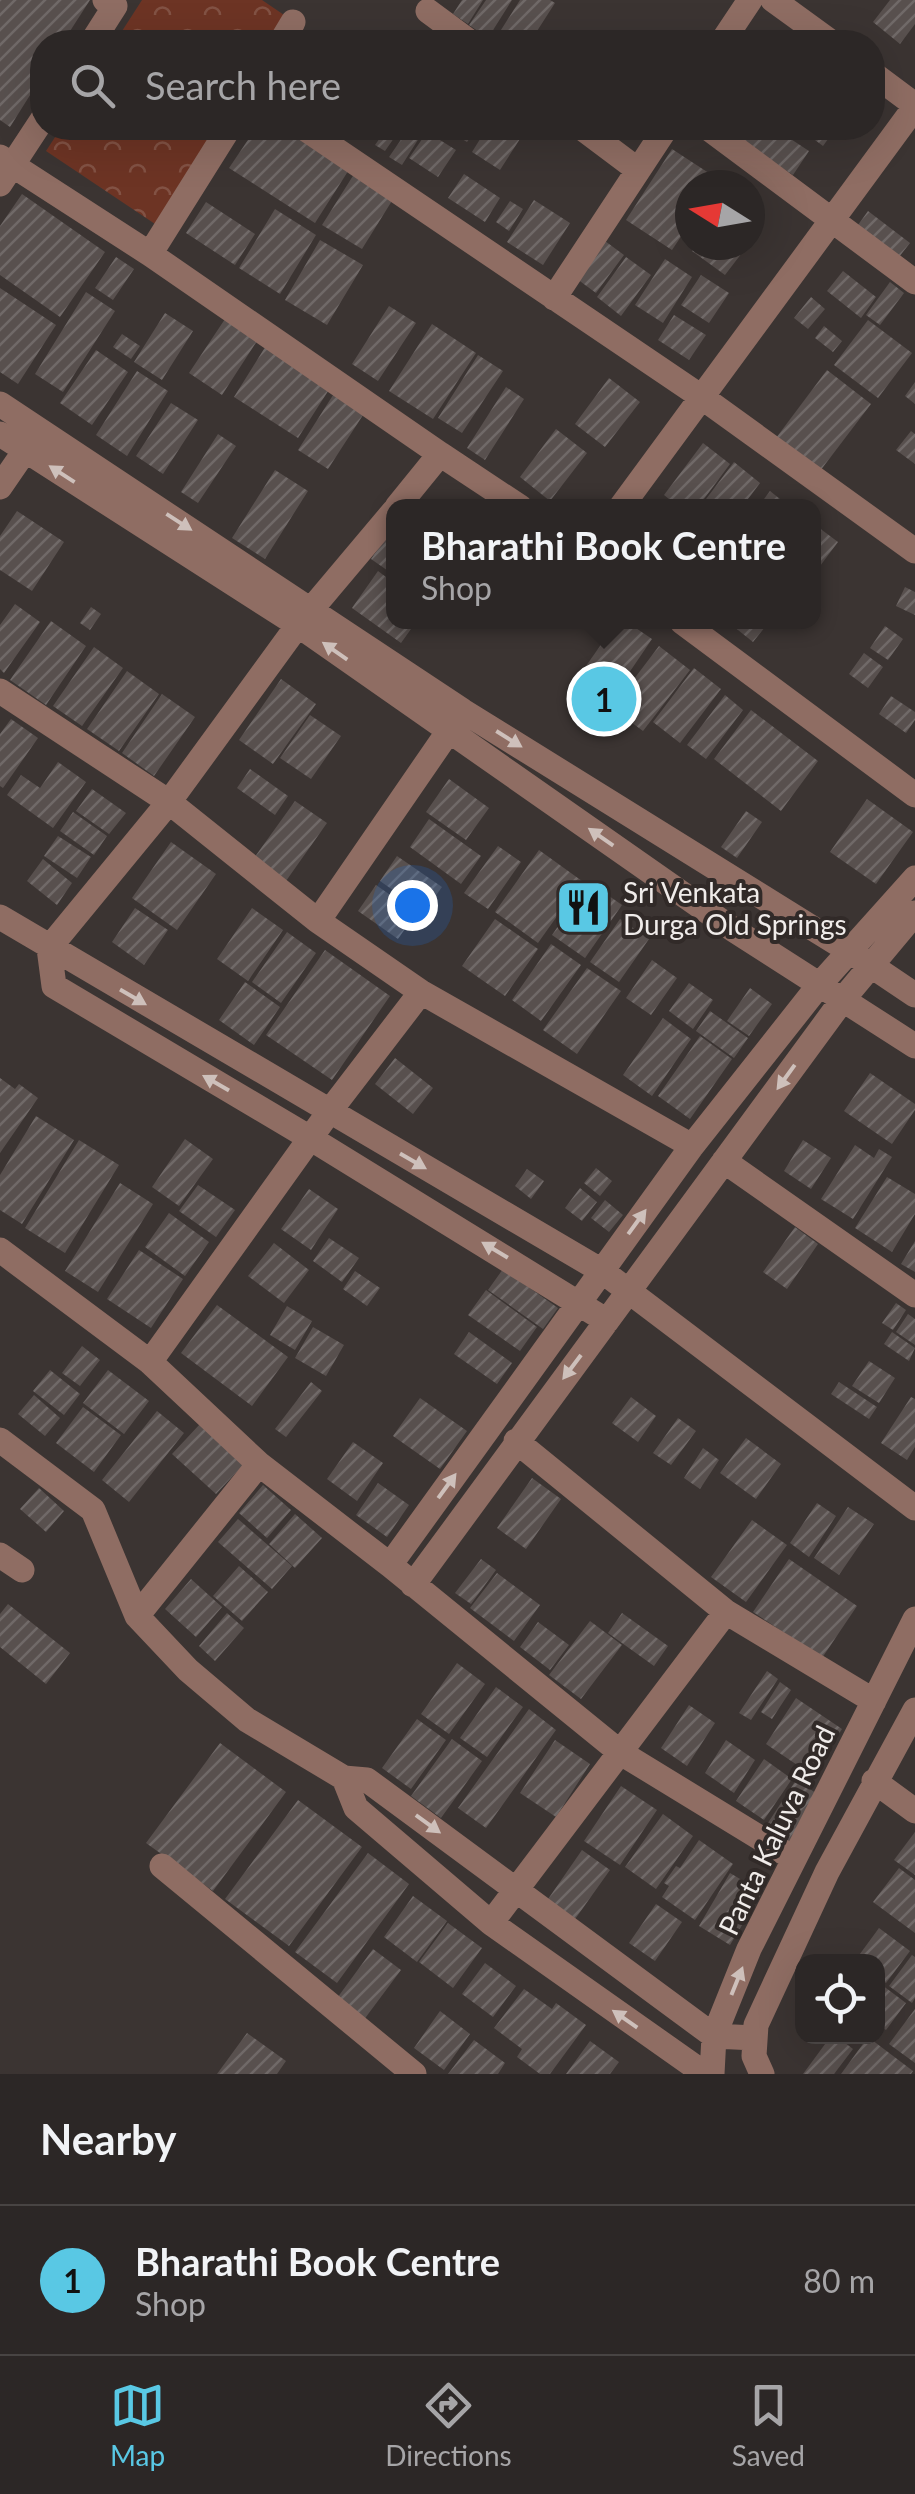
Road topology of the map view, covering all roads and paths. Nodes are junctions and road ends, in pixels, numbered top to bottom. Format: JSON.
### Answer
{"nodes":[{"id":1,"x":105,"y":0,"type":"edge"},
{"id":2,"x":750,"y":0,"type":"edge"},
{"id":3,"x":774,"y":0,"type":"edge"},
{"id":4,"x":428,"y":11,"type":"dead end"},
{"id":5,"x":100,"y":30,"type":"edge"},
{"id":6,"x":454,"y":30,"type":"edge"},
{"id":7,"x":730,"y":30,"type":"edge"},
{"id":8,"x":815,"y":30,"type":"edge"},
{"id":9,"x":885,"y":84,"type":"edge"},
{"id":10,"x":915,"y":106,"type":"edge"},
{"id":11,"x":30,"y":136,"type":"edge"},
{"id":12,"x":221,"y":140,"type":"edge"},
{"id":13,"x":322,"y":140,"type":"edge"},
{"id":14,"x":598,"y":140,"type":"edge"},
{"id":15,"x":658,"y":140,"type":"edge"},
{"id":16,"x":724,"y":140,"type":"edge"},
{"id":17,"x":5,"y":169,"type":"edge"},
{"id":18,"x":638,"y":170,"type":"junction"},
{"id":19,"x":833,"y":222,"type":"junction"},
{"id":20,"x":150,"y":254,"type":"junction"},
{"id":21,"x":915,"y":282,"type":"edge"},
{"id":22,"x":554,"y":298,"type":"junction"},
{"id":23,"x":702,"y":398,"type":"junction"},
{"id":24,"x":0,"y":404,"type":"edge"},
{"id":25,"x":0,"y":434,"type":"edge"},
{"id":26,"x":32,"y":440,"type":"junction"},
{"id":27,"x":440,"y":454,"type":"junction"},
{"id":28,"x":0,"y":487,"type":"edge"},
{"id":29,"x":404,"y":499,"type":"edge"},
{"id":30,"x":509,"y":499,"type":"edge"},
{"id":31,"x":627,"y":499,"type":"edge"},
{"id":32,"x":386,"y":521,"type":"edge"},
{"id":33,"x":915,"y":551,"type":"edge"},
{"id":34,"x":305,"y":618,"type":"junction"},
{"id":35,"x":691,"y":629,"type":"edge"},
{"id":36,"x":0,"y":691,"type":"edge"},
{"id":37,"x":456,"y":721,"type":"junction"},
{"id":38,"x":915,"y":795,"type":"edge"},
{"id":39,"x":169,"y":802,"type":"junction"},
{"id":40,"x":915,"y":878,"type":"edge"},
{"id":41,"x":915,"y":913,"type":"edge"},
{"id":42,"x":0,"y":917,"type":"edge"},
{"id":43,"x":318,"y":920,"type":"junction"},
{"id":44,"x":49,"y":948,"type":"junction"},
{"id":45,"x":861,"y":959,"type":"junction"},
{"id":46,"x":820,"y":984,"type":"junction"},
{"id":47,"x":422,"y":992,"type":"junction"},
{"id":48,"x":915,"y":995,"type":"edge"},
{"id":49,"x":844,"y":998,"type":"junction"},
{"id":50,"x":915,"y":1046,"type":"edge"},
{"id":51,"x":329,"y":1112,"type":"junction"},
{"id":52,"x":310,"y":1138,"type":"junction"},
{"id":53,"x":692,"y":1146,"type":"junction"},
{"id":54,"x":724,"y":1161,"type":"junction"},
{"id":55,"x":0,"y":1250,"type":"edge"},
{"id":56,"x":602,"y":1272,"type":"junction"},
{"id":57,"x":628,"y":1292,"type":"junction"},
{"id":58,"x":915,"y":1295,"type":"edge"},
{"id":59,"x":580,"y":1302,"type":"junction"},
{"id":60,"x":606,"y":1321,"type":"junction"},
{"id":61,"x":150,"y":1362,"type":"junction"},
{"id":62,"x":0,"y":1440,"type":"edge"},
{"id":63,"x":516,"y":1442,"type":"junction"},
{"id":64,"x":259,"y":1464,"type":"junction"},
{"id":65,"x":915,"y":1508,"type":"edge"},
{"id":66,"x":0,"y":1555,"type":"edge"},
{"id":67,"x":390,"y":1565,"type":"junction"},
{"id":68,"x":22,"y":1570,"type":"dead end"},
{"id":69,"x":413,"y":1585,"type":"junction"},
{"id":70,"x":726,"y":1612,"type":"junction"},
{"id":71,"x":137,"y":1616,"type":"junction"},
{"id":72,"x":915,"y":1619,"type":"edge"},
{"id":73,"x":874,"y":1701,"type":"junction"},
{"id":74,"x":915,"y":1710,"type":"edge"},
{"id":75,"x":622,"y":1754,"type":"junction"},
{"id":76,"x":344,"y":1778,"type":"junction"},
{"id":77,"x":874,"y":1781,"type":"junction"},
{"id":78,"x":915,"y":1812,"type":"edge"},
{"id":79,"x":793,"y":1858,"type":"junction"},
{"id":80,"x":162,"y":1866,"type":"dead end"},
{"id":81,"x":517,"y":1889,"type":"junction"},
{"id":82,"x":491,"y":1923,"type":"junction"},
{"id":83,"x":714,"y":2036,"type":"junction"},
{"id":84,"x":755,"y":2038,"type":"junction"},
{"id":85,"x":694,"y":2071,"type":"edge"},
{"id":86,"x":414,"y":2074,"type":"edge"},
{"id":87,"x":762,"y":2074,"type":"edge"}],
"edges":[{"from":1,"to":5,"type":"street"},
{"from":2,"to":7,"type":"street"},
{"from":3,"to":8,"type":"street"},
{"from":4,"to":6,"type":"street"},
{"from":9,"to":10,"type":"street"},
{"from":10,"to":19,"type":"street"},
{"from":11,"to":17,"type":"street"},
{"from":12,"to":20,"type":"street"},
{"from":13,"to":22,"type":"street"},
{"from":14,"to":18,"type":"street"},
{"from":15,"to":18,"type":"street"},
{"from":16,"to":19,"type":"street"},
{"from":17,"to":20,"type":"street"},
{"from":18,"to":22,"type":"street"},
{"from":19,"to":21,"type":"street"},
{"from":19,"to":23,"type":"street"},
{"from":20,"to":27,"type":"street"},
{"from":22,"to":23,"type":"street"},
{"from":23,"to":31,"type":"street"},
{"from":23,"to":33,"type":"street"},
{"from":24,"to":26,"type":"street"},
{"from":25,"to":26,"type":"street"},
{"from":26,"to":28,"type":"street"},
{"from":26,"to":34,"type":"street"},
{"from":27,"to":29,"type":"street"},
{"from":27,"to":30,"type":"street"},
{"from":32,"to":34,"type":"street"},
{"from":34,"to":37,"type":"street"},
{"from":34,"to":39,"type":"street"},
{"from":35,"to":38,"type":"street"},
{"from":36,"to":39,"type":"street"},
{"from":37,"to":43,"type":"street"},
{"from":37,"to":45,"type":"street","one_way":true},
{"from":46,"to":37,"type":"street","one_way":true},
{"from":39,"to":43,"type":"street"},
{"from":39,"to":44,"type":"street"},
{"from":40,"to":45,"type":"street"},
{"from":41,"to":45,"type":"street"},
{"from":42,"to":44,"type":"street"},
{"from":43,"to":47,"type":"street"},
{"from":44,"to":51,"type":"street","one_way":true},
{"from":52,"to":44,"type":"street","one_way":true},
{"from":45,"to":46,"type":"street"},
{"from":45,"to":48,"type":"street"},
{"from":45,"to":49,"type":"street"},
{"from":46,"to":49,"type":"street"},
{"from":46,"to":53,"type":"street"},
{"from":47,"to":51,"type":"street"},
{"from":47,"to":53,"type":"street"},
{"from":49,"to":50,"type":"street"},
{"from":49,"to":54,"type":"street","one_way":true},
{"from":51,"to":52,"type":"street"},
{"from":51,"to":56,"type":"street","one_way":true},
{"from":59,"to":52,"type":"street","one_way":true},
{"from":52,"to":61,"type":"street"},
{"from":56,"to":53,"type":"street","one_way":true},
{"from":54,"to":57,"type":"street"},
{"from":54,"to":58,"type":"street"},
{"from":55,"to":61,"type":"street"},
{"from":56,"to":57,"type":"street"},
{"from":56,"to":59,"type":"street"},
{"from":57,"to":60,"type":"street"},
{"from":57,"to":65,"type":"street"},
{"from":59,"to":60,"type":"street"},
{"from":67,"to":59,"type":"street","one_way":true},
{"from":60,"to":63,"type":"street","one_way":true},
{"from":61,"to":64,"type":"street"},
{"from":62,"to":71,"type":"street"},
{"from":63,"to":69,"type":"street"},
{"from":63,"to":70,"type":"street"},
{"from":64,"to":67,"type":"street"},
{"from":64,"to":71,"type":"street"},
{"from":66,"to":68,"type":"street"},
{"from":67,"to":69,"type":"street"},
{"from":69,"to":75,"type":"street"},
{"from":70,"to":73,"type":"street"},
{"from":70,"to":75,"type":"street"},
{"from":71,"to":76,"type":"street"},
{"from":72,"to":73,"type":"street","name":"Panta Kaluva Road"},
{"from":73,"to":79,"type":"street","name":"Panta Kaluva Road"},
{"from":74,"to":77,"type":"street"},
{"from":75,"to":79,"type":"street"},
{"from":75,"to":81,"type":"street"},
{"from":76,"to":81,"type":"street","one_way":true},
{"from":76,"to":82,"type":"street"},
{"from":77,"to":78,"type":"street"},
{"from":77,"to":84,"type":"street"},
{"from":83,"to":79,"type":"street","name":"Panta Kaluva Road","one_way":true},
{"from":80,"to":86,"type":"street"},
{"from":81,"to":82,"type":"street"},
{"from":81,"to":83,"type":"street"},
{"from":85,"to":82,"type":"street","one_way":true},
{"from":83,"to":84,"type":"street"},
{"from":83,"to":85,"type":"street","name":"Panta Kaluva Road"},
{"from":84,"to":87,"type":"street"}]}
